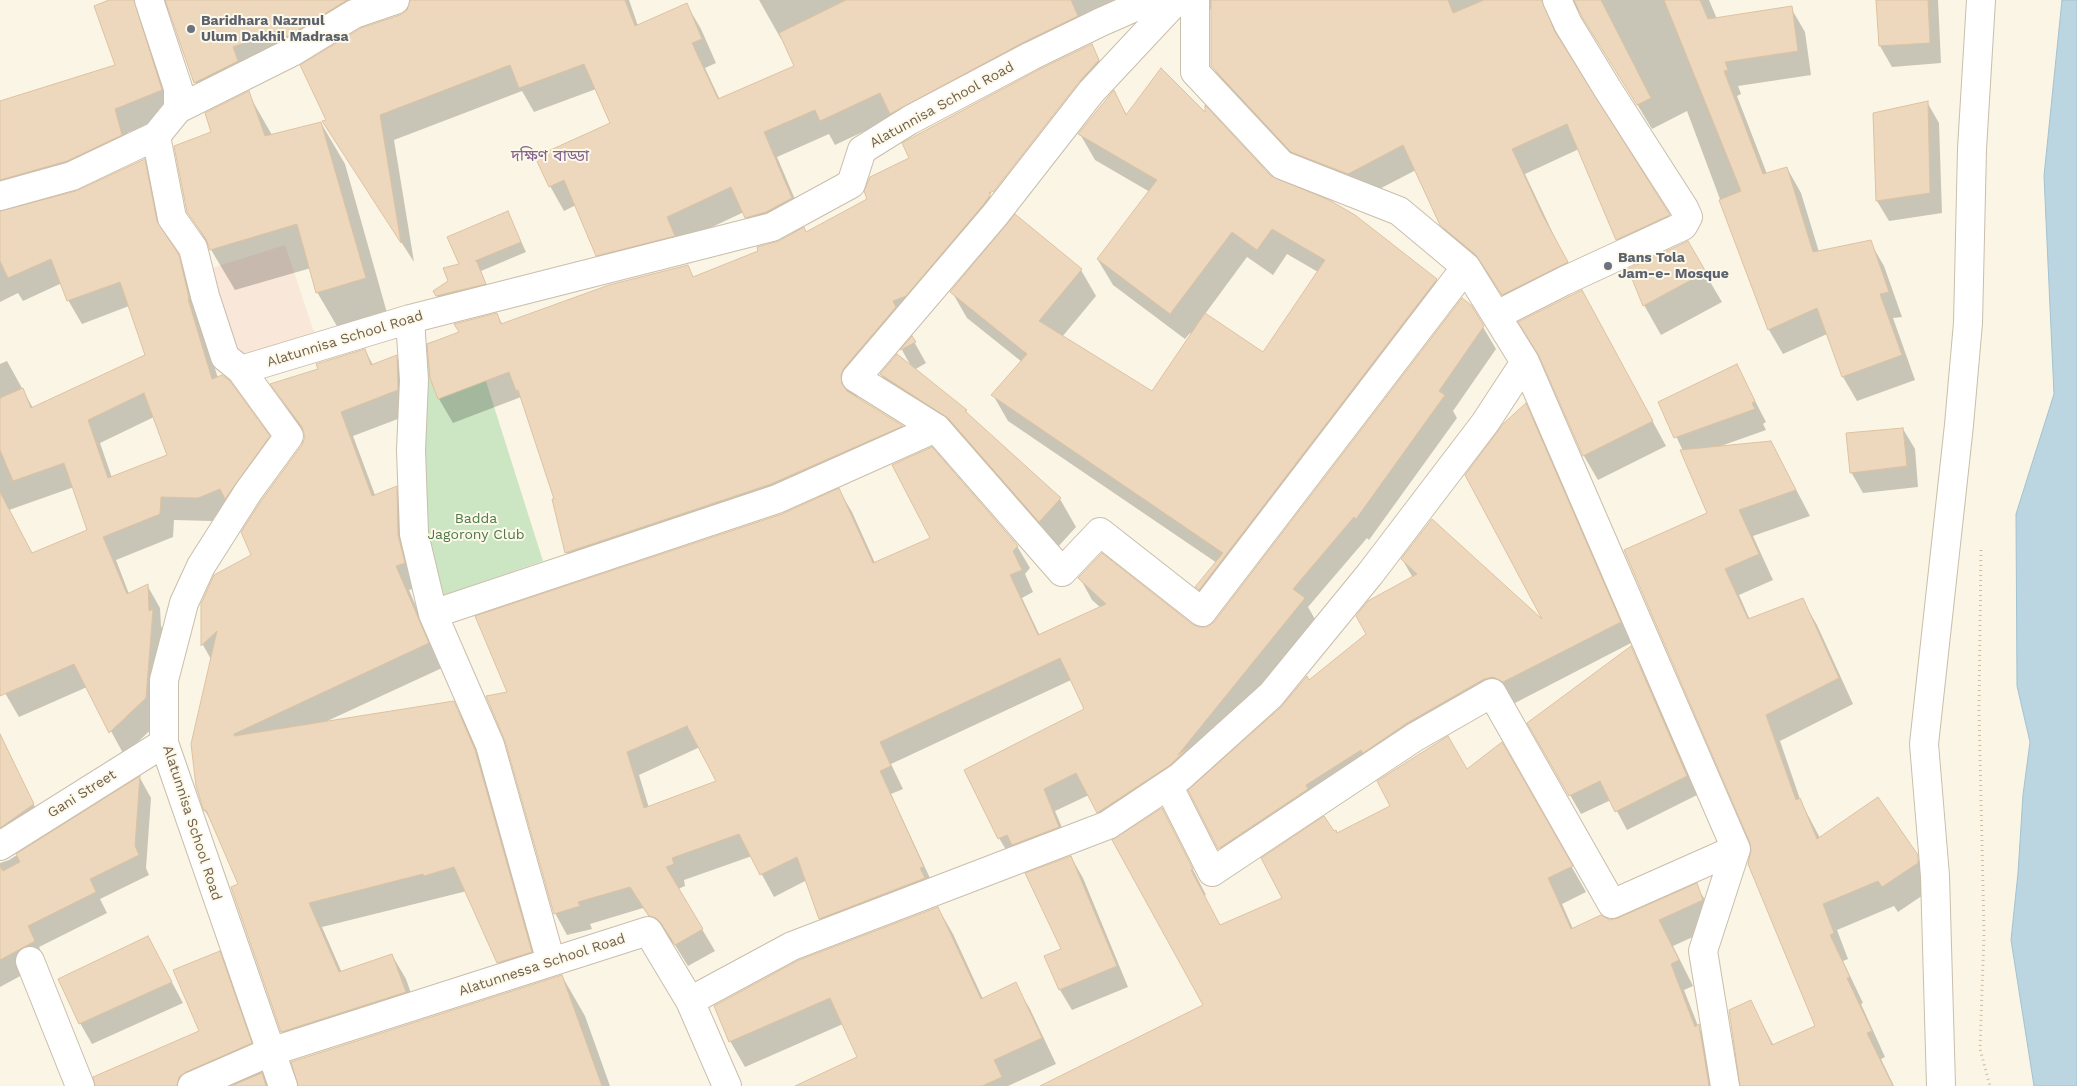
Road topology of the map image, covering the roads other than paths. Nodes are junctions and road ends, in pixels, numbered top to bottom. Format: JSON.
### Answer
{"nodes":[{"id":1,"x":149,"y":0,"type":"edge"},
{"id":2,"x":395,"y":0,"type":"edge"},
{"id":3,"x":1151,"y":0,"type":"edge"},
{"id":4,"x":1177,"y":0,"type":"edge"},
{"id":5,"x":1194,"y":0,"type":"edge"},
{"id":6,"x":1557,"y":0,"type":"edge"},
{"id":7,"x":1982,"y":0,"type":"edge"},
{"id":8,"x":178,"y":109,"type":"junction"},
{"id":9,"x":156,"y":136,"type":"junction"},
{"id":10,"x":0,"y":196,"type":"edge"},
{"id":11,"x":1466,"y":267,"type":"junction"},
{"id":12,"x":1497,"y":315,"type":"junction"},
{"id":13,"x":410,"y":319,"type":"junction"},
{"id":14,"x":1525,"y":362,"type":"junction"},
{"id":15,"x":241,"y":370,"type":"junction"},
{"id":16,"x":936,"y":428,"type":"junction"},
{"id":17,"x":433,"y":614,"type":"junction"},
{"id":18,"x":164,"y":743,"type":"junction"},
{"id":19,"x":1168,"y":785,"type":"junction"},
{"id":20,"x":1,"y":842,"type":"edge"},
{"id":21,"x":1736,"y":849,"type":"junction"},
{"id":22,"x":30,"y":961,"type":"dead end"},
{"id":23,"x":551,"y":962,"type":"junction"},
{"id":24,"x":690,"y":1001,"type":"junction"},
{"id":25,"x":270,"y":1052,"type":"junction"},
{"id":26,"x":80,"y":1086,"type":"edge"},
{"id":27,"x":192,"y":1086,"type":"edge"},
{"id":28,"x":282,"y":1086,"type":"edge"},
{"id":29,"x":727,"y":1086,"type":"edge"},
{"id":30,"x":1725,"y":1086,"type":"edge"},
{"id":31,"x":1941,"y":1086,"type":"edge"}],
"edges":[{"from":1,"to":8,"type":"street"},
{"from":2,"to":8,"type":"street"},
{"from":3,"to":13,"type":"street","name":"Alatunnisa School Road"},
{"from":4,"to":16,"type":"street"},
{"from":5,"to":11,"type":"street"},
{"from":6,"to":12,"type":"street"},
{"from":7,"to":31,"type":"street"},
{"from":8,"to":9,"type":"street"},
{"from":9,"to":10,"type":"street"},
{"from":9,"to":15,"type":"street"},
{"from":11,"to":12,"type":"street"},
{"from":11,"to":16,"type":"street"},
{"from":12,"to":14,"type":"street"},
{"from":13,"to":15,"type":"street","name":"Alatunnisa School Road"},
{"from":13,"to":17,"type":"street"},
{"from":14,"to":19,"type":"street"},
{"from":14,"to":21,"type":"street"},
{"from":15,"to":18,"type":"street","name":"Alatunnisa School Road"},
{"from":16,"to":17,"type":"street"},
{"from":17,"to":23,"type":"street"},
{"from":18,"to":20,"type":"street","name":"Gani Street"},
{"from":18,"to":25,"type":"street","name":"Alatunnisa School Road"},
{"from":19,"to":21,"type":"street"},
{"from":19,"to":24,"type":"street"},
{"from":21,"to":30,"type":"street"},
{"from":22,"to":26,"type":"street"},
{"from":23,"to":24,"type":"street","name":"Alatunnessa School Road"},
{"from":23,"to":25,"type":"street","name":"Alatunnessa School Road"},
{"from":24,"to":29,"type":"street","name":"Alatunnessa School Road"},
{"from":25,"to":27,"type":"street","name":"Alatunnessa School Road"},
{"from":25,"to":28,"type":"street","name":"Alatunnisa School Road"}]}
